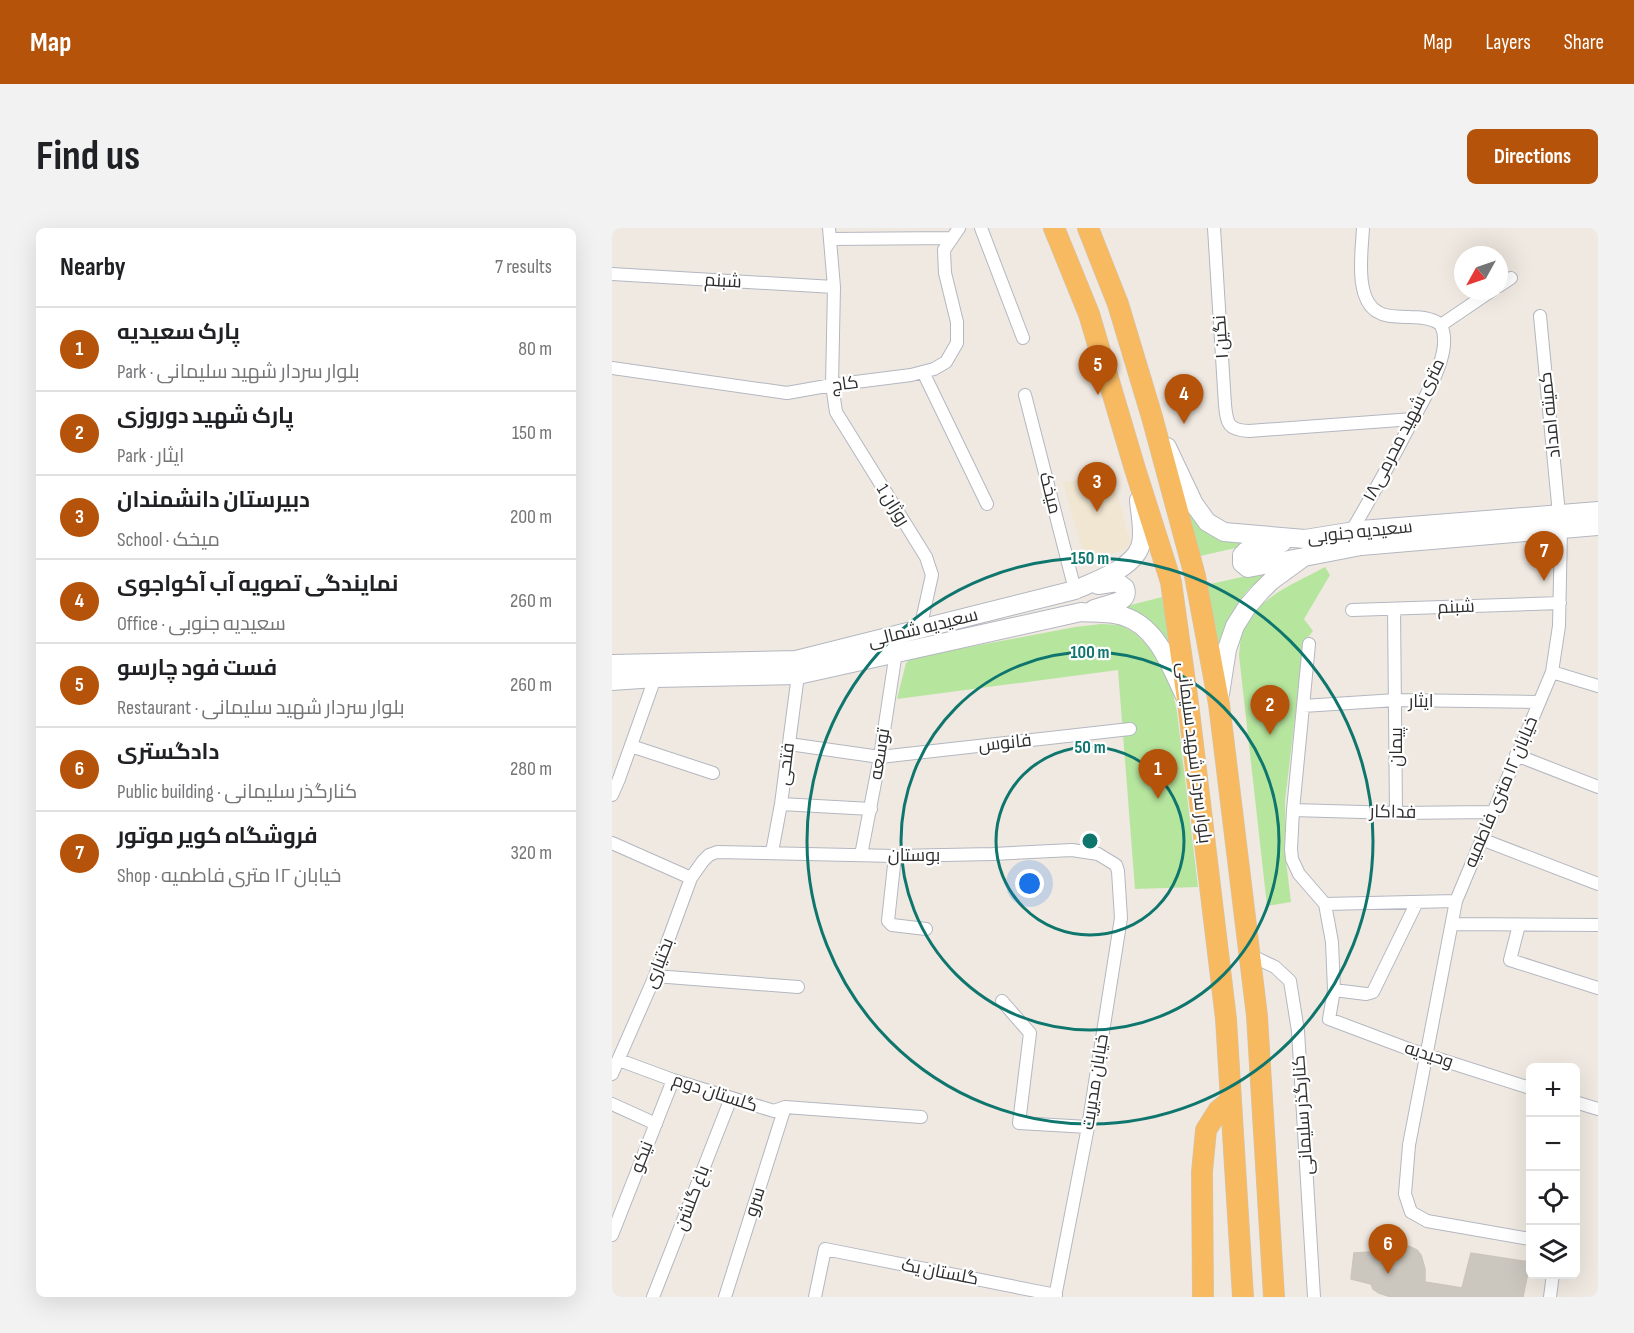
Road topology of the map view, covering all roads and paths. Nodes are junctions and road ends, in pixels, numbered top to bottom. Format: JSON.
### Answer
{"nodes":[{"id":1,"x":981,"y":228,"type":"edge"},
{"id":2,"x":1054,"y":228,"type":"edge"},
{"id":3,"x":1088,"y":228,"type":"edge"},
{"id":4,"x":1214,"y":228,"type":"edge"},
{"id":5,"x":1364,"y":228,"type":"edge"},
{"id":6,"x":829,"y":233,"type":"edge"},
{"id":7,"x":956,"y":233,"type":"edge"},
{"id":8,"x":612,"y":274,"type":"edge"},
{"id":9,"x":1511,"y":278,"type":"dead end"},
{"id":10,"x":1508,"y":280,"type":"edge"},
{"id":11,"x":834,"y":287,"type":"junction"},
{"id":12,"x":1478,"y":300,"type":"edge"},
{"id":13,"x":1540,"y":316,"type":"dead end"},
{"id":14,"x":1441,"y":325,"type":"junction"},
{"id":15,"x":1023,"y":338,"type":"dead end"},
{"id":16,"x":612,"y":368,"type":"edge"},
{"id":17,"x":923,"y":372,"type":"junction"},
{"id":18,"x":832,"y":386,"type":"junction"},
{"id":19,"x":1025,"y":395,"type":"dead end"},
{"id":20,"x":1152,"y":417,"type":"junction"},
{"id":21,"x":1413,"y":419,"type":"junction"},
{"id":22,"x":1135,"y":469,"type":"junction"},
{"id":23,"x":987,"y":504,"type":"dead end"},
{"id":24,"x":1598,"y":511,"type":"edge"},
{"id":25,"x":1560,"y":521,"type":"junction"},
{"id":26,"x":1598,"y":526,"type":"edge"},
{"id":27,"x":1351,"y":532,"type":"junction"},
{"id":28,"x":1304,"y":548,"type":"junction"},
{"id":29,"x":1075,"y":590,"type":"junction"},
{"id":30,"x":1560,"y":603,"type":"junction"},
{"id":31,"x":1394,"y":609,"type":"junction"},
{"id":32,"x":1352,"y":610,"type":"dead end"},
{"id":33,"x":1081,"y":612,"type":"junction"},
{"id":34,"x":920,"y":629,"type":"junction"},
{"id":35,"x":1309,"y":644,"type":"dead end"},
{"id":36,"x":896,"y":652,"type":"junction"},
{"id":37,"x":612,"y":664,"type":"edge"},
{"id":38,"x":655,"y":670,"type":"junction"},
{"id":39,"x":1552,"y":672,"type":"junction"},
{"id":40,"x":798,"y":675,"type":"junction"},
{"id":41,"x":612,"y":681,"type":"edge"},
{"id":42,"x":1598,"y":686,"type":"edge"},
{"id":43,"x":1396,"y":700,"type":"junction"},
{"id":44,"x":1539,"y":702,"type":"junction"},
{"id":45,"x":1188,"y":703,"type":"junction"},
{"id":46,"x":1219,"y":704,"type":"junction"},
{"id":47,"x":1303,"y":706,"type":"junction"},
{"id":48,"x":1130,"y":729,"type":"dead end"},
{"id":49,"x":789,"y":744,"type":"junction"},
{"id":50,"x":631,"y":746,"type":"junction"},
{"id":51,"x":1516,"y":755,"type":"junction"},
{"id":52,"x":880,"y":757,"type":"junction"},
{"id":53,"x":713,"y":773,"type":"dead end"},
{"id":54,"x":1598,"y":787,"type":"edge"},
{"id":55,"x":612,"y":793,"type":"edge"},
{"id":56,"x":781,"y":804,"type":"junction"},
{"id":57,"x":871,"y":809,"type":"junction"},
{"id":58,"x":1293,"y":810,"type":"junction"},
{"id":59,"x":1492,"y":812,"type":"junction"},
{"id":60,"x":1396,"y":813,"type":"junction"},
{"id":61,"x":1481,"y":839,"type":"junction"},
{"id":62,"x":612,"y":843,"type":"edge"},
{"id":63,"x":772,"y":852,"type":"junction"},
{"id":64,"x":709,"y":855,"type":"joint"},
{"id":65,"x":861,"y":855,"type":"junction"},
{"id":66,"x":895,"y":856,"type":"junction"},
{"id":67,"x":1116,"y":866,"type":"joint"},
{"id":68,"x":691,"y":878,"type":"junction"},
{"id":69,"x":1598,"y":884,"type":"edge"},
{"id":70,"x":1456,"y":901,"type":"junction"},
{"id":71,"x":1418,"y":902,"type":"junction"},
{"id":72,"x":1324,"y":903,"type":"junction"},
{"id":73,"x":1452,"y":924,"type":"junction"},
{"id":74,"x":1519,"y":925,"type":"junction"},
{"id":75,"x":1598,"y":925,"type":"edge"},
{"id":76,"x":926,"y":929,"type":"dead end"},
{"id":77,"x":1250,"y":955,"type":"junction"},
{"id":78,"x":655,"y":976,"type":"junction"},
{"id":79,"x":798,"y":987,"type":"dead end"},
{"id":80,"x":1598,"y":988,"type":"edge"},
{"id":81,"x":1334,"y":990,"type":"junction"},
{"id":82,"x":1002,"y":1001,"type":"dead end"},
{"id":83,"x":1428,"y":1054,"type":"junction"},
{"id":84,"x":619,"y":1060,"type":"junction"},
{"id":85,"x":612,"y":1074,"type":"edge"},
{"id":86,"x":673,"y":1080,"type":"junction"},
{"id":87,"x":1526,"y":1087,"type":"edge"},
{"id":88,"x":731,"y":1098,"type":"junction"},
{"id":89,"x":1231,"y":1100,"type":"junction"},
{"id":90,"x":612,"y":1104,"type":"edge"},
{"id":91,"x":1580,"y":1104,"type":"edge"},
{"id":92,"x":785,"y":1107,"type":"junction"},
{"id":93,"x":1598,"y":1109,"type":"edge"},
{"id":94,"x":921,"y":1117,"type":"dead end"},
{"id":95,"x":656,"y":1124,"type":"junction"},
{"id":96,"x":1088,"y":1127,"type":"junction"},
{"id":97,"x":1268,"y":1197,"type":"junction"},
{"id":98,"x":1237,"y":1201,"type":"junction"},
{"id":99,"x":614,"y":1227,"type":"edge"},
{"id":100,"x":1526,"y":1238,"type":"edge"},
{"id":101,"x":1272,"y":1260,"type":"junction"},
{"id":102,"x":1242,"y":1273,"type":"junction"},
{"id":103,"x":1552,"y":1279,"type":"edge"},
{"id":104,"x":1056,"y":1296,"type":"edge"},
{"id":105,"x":653,"y":1297,"type":"edge"},
{"id":106,"x":725,"y":1297,"type":"edge"},
{"id":107,"x":815,"y":1297,"type":"edge"},
{"id":108,"x":1203,"y":1297,"type":"edge"},
{"id":109,"x":1243,"y":1297,"type":"edge"},
{"id":110,"x":1274,"y":1297,"type":"edge"},
{"id":111,"x":1314,"y":1297,"type":"edge"},
{"id":112,"x":1550,"y":1297,"type":"edge"}],
"edges":[{"from":1,"to":15,"type":"street"},
{"from":2,"to":22,"type":"highway","name":"بلوار سردار شهید سلیمانی"},
{"from":3,"to":20,"type":"highway","name":"بلوار سردار شهید سلیمانی"},
{"from":4,"to":21,"type":"street","name":"نگین ۱"},
{"from":5,"to":14,"type":"street"},
{"from":6,"to":7,"type":"street"},
{"from":6,"to":11,"type":"street","name":"روژان 1"},
{"from":7,"to":17,"type":"street","name":"کاج"},
{"from":8,"to":11,"type":"street","name":"شبنم"},
{"from":9,"to":10,"type":"street"},
{"from":11,"to":18,"type":"street","name":"روژان 1"},
{"from":12,"to":14,"type":"street"},
{"from":13,"to":25,"type":"street","name":"کمیته امداد"},
{"from":14,"to":21,"type":"street","name":"۱۸متری شهید محرمی"},
{"from":16,"to":18,"type":"street","name":"کاج"},
{"from":17,"to":18,"type":"street","name":"کاج"},
{"from":17,"to":23,"type":"street"},
{"from":18,"to":34,"type":"street","name":"روژان 1"},
{"from":19,"to":29,"type":"street","name":"میخک"},
{"from":20,"to":28,"type":"main road","name":"سعیدیه جنوبی"},
{"from":20,"to":46,"type":"highway","name":"بلوار سردار شهید سلیمانی"},
{"from":21,"to":27,"type":"street","name":"۱۸متری شهید محرمی"},
{"from":22,"to":29,"type":"main road","name":"سعیدیه شمالی"},
{"from":22,"to":45,"type":"highway","name":"بلوار سردار شهید سلیمانی"},
{"from":24,"to":25,"type":"main road","name":"سعیدیه جنوبی"},
{"from":25,"to":26,"type":"main road","name":"سعیدیه جنوبی"},
{"from":25,"to":27,"type":"main road","name":"سعیدیه جنوبی"},
{"from":25,"to":28,"type":"main road","name":"سعیدیه جنوبی"},
{"from":25,"to":30,"type":"street","name":"خیابان ۱۲ متری فاطمیه"},
{"from":27,"to":28,"type":"main road","name":"سعیدیه جنوبی"},
{"from":28,"to":46,"type":"main road","name":"سعیدیه جنوبی"},
{"from":29,"to":33,"type":"main road"},
{"from":29,"to":34,"type":"main road","name":"سعیدیه شمالی"},
{"from":30,"to":31,"type":"street","name":"شبنم"},
{"from":30,"to":39,"type":"street","name":"خیابان ۱۲ متری فاطمیه"},
{"from":31,"to":32,"type":"street","name":"شبنم"},
{"from":31,"to":43,"type":"street","name":"پیمان"},
{"from":33,"to":36,"type":"main road","name":"سعیدیه شمالی"},
{"from":33,"to":45,"type":"main road","name":"سعیدیه شمالی"},
{"from":34,"to":38,"type":"main road","name":"سعیدیه شمالی"},
{"from":35,"to":47,"type":"street"},
{"from":36,"to":40,"type":"main road","name":"سعیدیه شمالی"},
{"from":36,"to":52,"type":"street","name":"توسعه"},
{"from":37,"to":38,"type":"main road","name":"سعیدیه شمالی"},
{"from":38,"to":40,"type":"main road","name":"سعیدیه شمالی"},
{"from":38,"to":41,"type":"main road","name":"سعیدیه شمالی"},
{"from":38,"to":50,"type":"street"},
{"from":39,"to":42,"type":"street"},
{"from":39,"to":44,"type":"street","name":"خیابان ۱۲ متری فاطمیه"},
{"from":40,"to":49,"type":"street","name":"فتحی"},
{"from":43,"to":44,"type":"street","name":"ایثار"},
{"from":43,"to":47,"type":"street","name":"ایثار"},
{"from":43,"to":60,"type":"street","name":"پیمان"},
{"from":44,"to":51,"type":"street","name":"خیابان ۱۲ متری فاطمیه"},
{"from":45,"to":89,"type":"highway","name":"بلوار سردار شهید سلیمانی"},
{"from":46,"to":77,"type":"highway","name":"بلوار سردار شهید سلیمانی"},
{"from":47,"to":58,"type":"street"},
{"from":48,"to":52,"type":"street","name":"فانوس"},
{"from":49,"to":52,"type":"street","name":"فانوس"},
{"from":49,"to":56,"type":"street","name":"فتحی"},
{"from":50,"to":53,"type":"street"},
{"from":50,"to":55,"type":"street"},
{"from":51,"to":54,"type":"street"},
{"from":51,"to":59,"type":"street","name":"خیابان ۱۲ متری فاطمیه"},
{"from":52,"to":57,"type":"street","name":"توسعه"},
{"from":56,"to":57,"type":"street"},
{"from":56,"to":63,"type":"street","name":"فتحی"},
{"from":57,"to":65,"type":"street","name":"توسعه"},
{"from":58,"to":60,"type":"street","name":"فداکار"},
{"from":58,"to":72,"type":"street"},
{"from":59,"to":60,"type":"street","name":"فداکار"},
{"from":59,"to":61,"type":"street","name":"خیابان ۱۲ متری فاطمیه"},
{"from":61,"to":69,"type":"street"},
{"from":61,"to":70,"type":"street","name":"خیابان ۱۲ متری فاطمیه"},
{"from":62,"to":68,"type":"street"},
{"from":63,"to":64,"type":"street","name":"بوستان"},
{"from":63,"to":65,"type":"street","name":"بوستان"},
{"from":64,"to":68,"type":"street","name":"بختیاری"},
{"from":65,"to":66,"type":"street","name":"بوستان"},
{"from":66,"to":67,"type":"street","name":"بوستان"},
{"from":66,"to":76,"type":"street"},
{"from":67,"to":96,"type":"street","name":"خیابان مدیریت"},
{"from":68,"to":78,"type":"street","name":"بختیاری"},
{"from":70,"to":71,"type":"street"},
{"from":70,"to":73,"type":"street","name":"خیابان ۱۲ متری فاطمیه"},
{"from":71,"to":72,"type":"street"},
{"from":71,"to":81,"type":"street"},
{"from":72,"to":81,"type":"street"},
{"from":73,"to":74,"type":"street"},
{"from":73,"to":83,"type":"street","name":"خیابان ۱۲ متری فاطمیه"},
{"from":74,"to":75,"type":"street"},
{"from":74,"to":80,"type":"street"},
{"from":77,"to":97,"type":"highway","name":"بلوار سردار شهید سلیمانی"},
{"from":77,"to":111,"type":"street","name":"کنارگذر سلیمانی"},
{"from":78,"to":79,"type":"street"},
{"from":78,"to":84,"type":"street","name":"بختیاری"},
{"from":81,"to":83,"type":"street","name":"وحیدیه"},
{"from":82,"to":96,"type":"street"},
{"from":83,"to":87,"type":"street","name":"وحیدیه"},
{"from":83,"to":100,"type":"street","name":"خیابان ۱۲ متری فاطمیه"},
{"from":84,"to":85,"type":"street","name":"بختیاری"},
{"from":84,"to":86,"type":"street","name":"گلستان دوم"},
{"from":86,"to":88,"type":"street","name":"گلستان دوم"},
{"from":86,"to":95,"type":"street","name":"نیکو"},
{"from":88,"to":92,"type":"street","name":"گلستان دوم"},
{"from":88,"to":105,"type":"street","name":"باغ گلشن"},
{"from":89,"to":98,"type":"highway","name":"بلوار سردار شهید سلیمانی"},
{"from":89,"to":108,"type":"highway"},
{"from":90,"to":95,"type":"street"},
{"from":91,"to":93,"type":"street"},
{"from":92,"to":94,"type":"street","name":"گلستان دوم"},
{"from":92,"to":106,"type":"street","name":"سرو"},
{"from":95,"to":99,"type":"street","name":"نیکو"},
{"from":96,"to":104,"type":"street","name":"خیابان مدیریت"},
{"from":97,"to":98,"type":"highway"},
{"from":97,"to":101,"type":"highway","name":"بلوار سردار شهید سلیمانی"},
{"from":98,"to":102,"type":"highway","name":"بلوار سردار شهید سلیمانی"},
{"from":101,"to":102,"type":"highway"},
{"from":101,"to":110,"type":"highway","name":"بلوار سردار شهید سلیمانی"},
{"from":102,"to":109,"type":"highway","name":"بلوار سردار شهید سلیمانی"},
{"from":103,"to":112,"type":"street"},
{"from":104,"to":107,"type":"street","name":"گلستان یک"}]}
